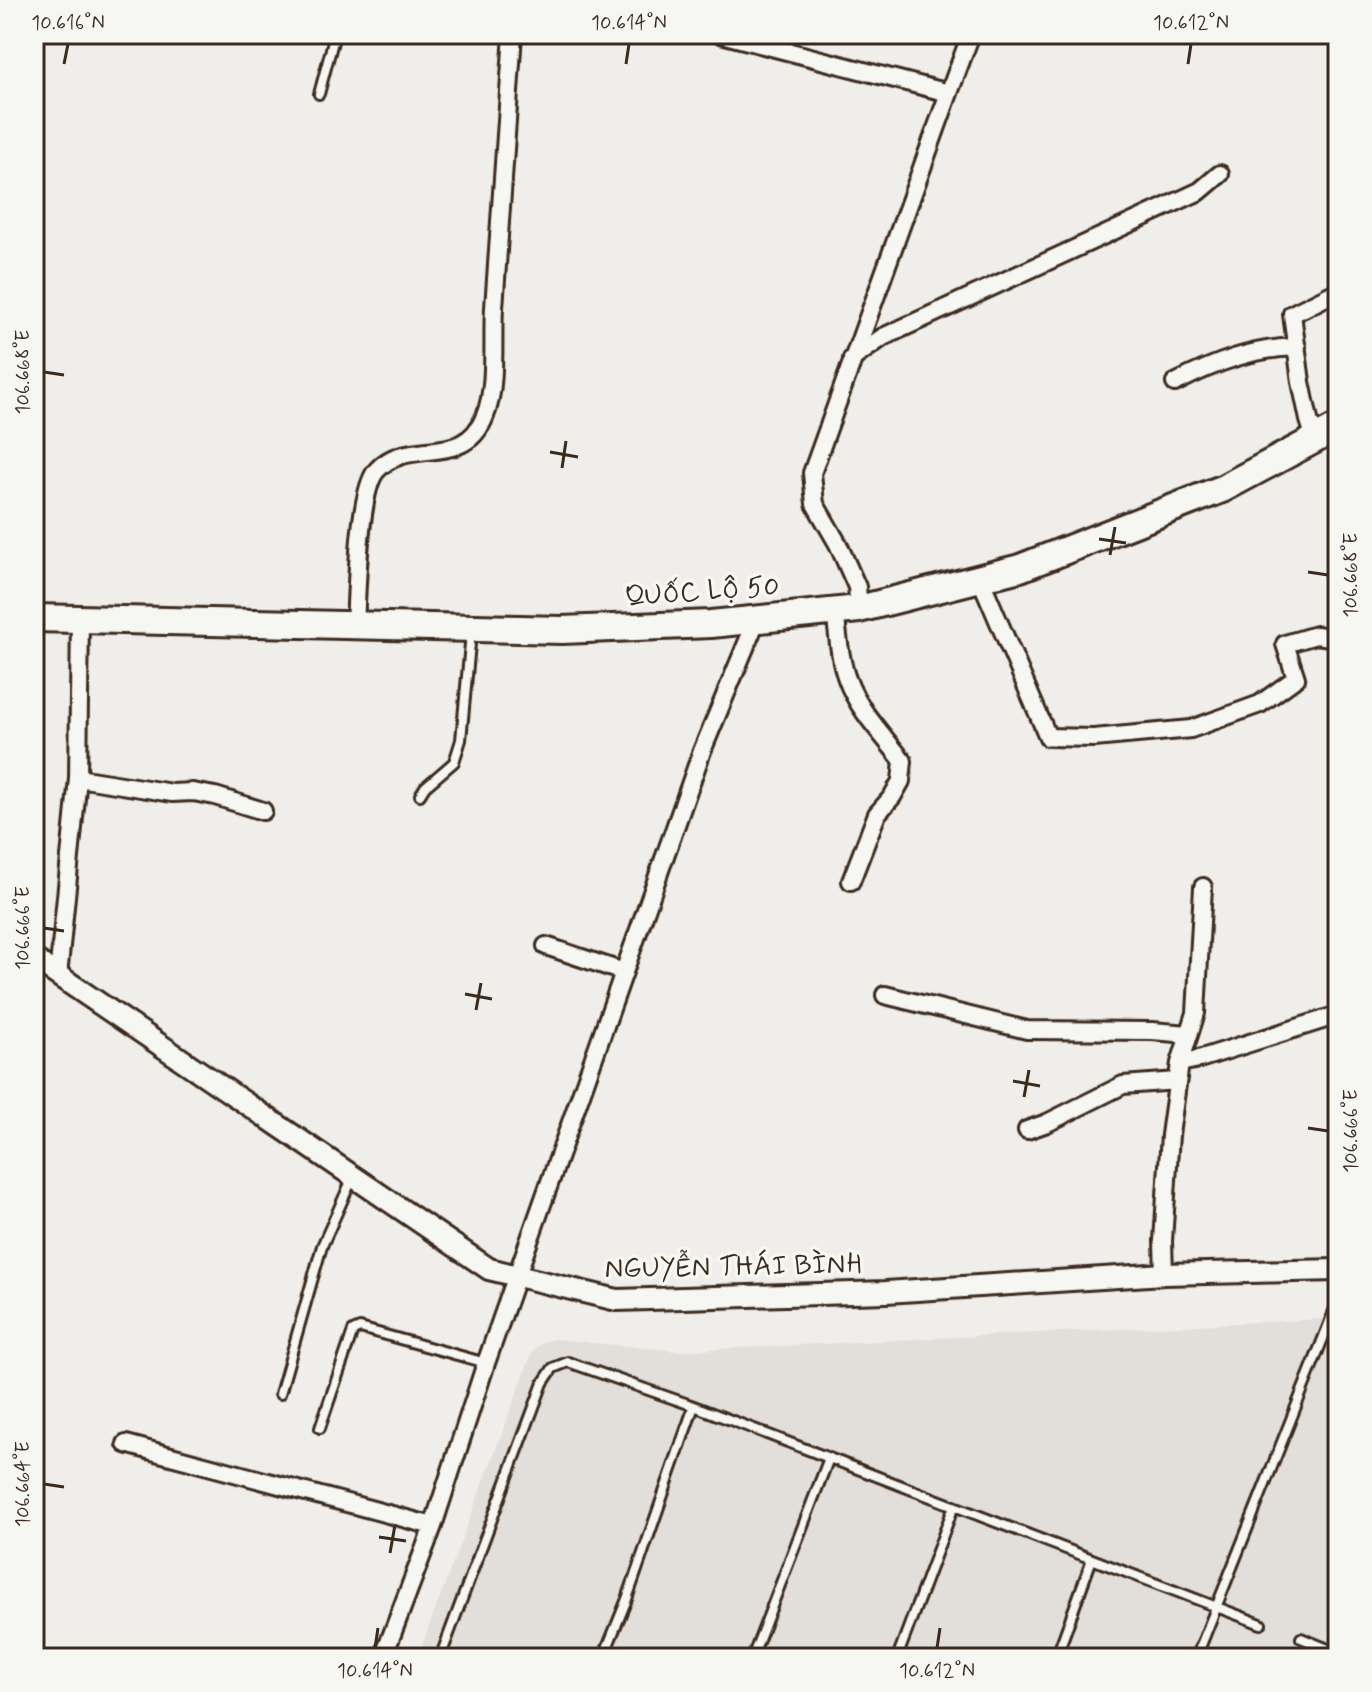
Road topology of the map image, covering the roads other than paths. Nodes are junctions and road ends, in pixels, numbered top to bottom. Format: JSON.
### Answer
{"nodes":[{"id":1,"x":335,"y":34,"type":"edge"},
{"id":2,"x":513,"y":34,"type":"edge"},
{"id":3,"x":721,"y":34,"type":"edge"},
{"id":4,"x":971,"y":34,"type":"edge"},
{"id":5,"x":949,"y":93,"type":"junction"},
{"id":6,"x":319,"y":94,"type":"dead end"},
{"id":7,"x":1220,"y":174,"type":"dead end"},
{"id":8,"x":1338,"y":291,"type":"edge"},
{"id":9,"x":1297,"y":347,"type":"junction"},
{"id":10,"x":851,"y":360,"type":"junction"},
{"id":11,"x":1175,"y":383,"type":"dead end"},
{"id":12,"x":1327,"y":433,"type":"edge"},
{"id":13,"x":980,"y":578,"type":"junction"},
{"id":14,"x":847,"y":610,"type":"junction"},
{"id":15,"x":34,"y":618,"type":"edge"},
{"id":16,"x":80,"y":619,"type":"junction"},
{"id":17,"x":757,"y":619,"type":"junction"},
{"id":18,"x":355,"y":625,"type":"junction"},
{"id":19,"x":471,"y":628,"type":"junction"},
{"id":20,"x":1338,"y":638,"type":"edge"},
{"id":21,"x":78,"y":778,"type":"junction"},
{"id":22,"x":420,"y":795,"type":"dead end"},
{"id":23,"x":263,"y":811,"type":"dead end"},
{"id":24,"x":851,"y":881,"type":"dead end"},
{"id":25,"x":1203,"y":887,"type":"dead end"},
{"id":26,"x":546,"y":946,"type":"dead end"},
{"id":27,"x":34,"y":959,"type":"edge"},
{"id":28,"x":624,"y":972,"type":"junction"},
{"id":29,"x":58,"y":976,"type":"junction"},
{"id":30,"x":885,"y":995,"type":"dead end"},
{"id":31,"x":1338,"y":1015,"type":"edge"},
{"id":32,"x":1189,"y":1034,"type":"junction"},
{"id":33,"x":1180,"y":1063,"type":"junction"},
{"id":34,"x":1177,"y":1081,"type":"junction"},
{"id":35,"x":1027,"y":1130,"type":"dead end"},
{"id":36,"x":354,"y":1177,"type":"junction"},
{"id":37,"x":1338,"y":1270,"type":"edge"},
{"id":38,"x":1164,"y":1274,"type":"junction"},
{"id":39,"x":517,"y":1276,"type":"junction"},
{"id":40,"x":1338,"y":1301,"type":"edge"},
{"id":41,"x":486,"y":1363,"type":"junction"},
{"id":42,"x":280,"y":1394,"type":"dead end"},
{"id":43,"x":694,"y":1406,"type":"junction"},
{"id":44,"x":320,"y":1428,"type":"dead end"},
{"id":45,"x":126,"y":1444,"type":"dead end"},
{"id":46,"x":829,"y":1458,"type":"junction"},
{"id":47,"x":954,"y":1506,"type":"junction"},
{"id":48,"x":433,"y":1526,"type":"junction"},
{"id":49,"x":1092,"y":1559,"type":"junction"},
{"id":50,"x":1215,"y":1607,"type":"junction"},
{"id":51,"x":1261,"y":1624,"type":"dead end"},
{"id":52,"x":1301,"y":1638,"type":"dead end"},
{"id":53,"x":1338,"y":1653,"type":"edge"},
{"id":54,"x":383,"y":1658,"type":"edge"},
{"id":55,"x":440,"y":1658,"type":"edge"},
{"id":56,"x":603,"y":1658,"type":"edge"},
{"id":57,"x":752,"y":1658,"type":"edge"},
{"id":58,"x":897,"y":1658,"type":"edge"},
{"id":59,"x":1056,"y":1658,"type":"edge"},
{"id":60,"x":1196,"y":1658,"type":"edge"}],
"edges":[{"from":1,"to":6,"type":"lane"},
{"from":2,"to":18,"type":"street"},
{"from":3,"to":5,"type":"street"},
{"from":4,"to":5,"type":"street"},
{"from":5,"to":10,"type":"street"},
{"from":7,"to":10,"type":"street"},
{"from":8,"to":9,"type":"street"},
{"from":9,"to":11,"type":"street"},
{"from":9,"to":12,"type":"street"},
{"from":10,"to":14,"type":"street"},
{"from":12,"to":13,"type":"main road","name":"QUỐC LỘ 50"},
{"from":13,"to":14,"type":"main road","name":"QUỐC LỘ 50"},
{"from":13,"to":20,"type":"street"},
{"from":14,"to":17,"type":"main road","name":"QUỐC LỘ 50"},
{"from":14,"to":24,"type":"street"},
{"from":15,"to":16,"type":"main road","name":"QUỐC LỘ 50"},
{"from":16,"to":18,"type":"main road","name":"QUỐC LỘ 50"},
{"from":16,"to":21,"type":"street"},
{"from":17,"to":19,"type":"main road","name":"QUỐC LỘ 50"},
{"from":17,"to":28,"type":"street"},
{"from":18,"to":19,"type":"main road","name":"QUỐC LỘ 50"},
{"from":19,"to":22,"type":"lane"},
{"from":21,"to":23,"type":"street"},
{"from":21,"to":29,"type":"street"},
{"from":25,"to":32,"type":"street"},
{"from":26,"to":28,"type":"street"},
{"from":27,"to":29,"type":"street","name":"NGUYỄN THÁI BÌNH"},
{"from":28,"to":39,"type":"street"},
{"from":29,"to":36,"type":"street","name":"NGUYỄN THÁI BÌNH"},
{"from":30,"to":32,"type":"street"},
{"from":31,"to":33,"type":"street"},
{"from":32,"to":33,"type":"street"},
{"from":33,"to":34,"type":"street"},
{"from":34,"to":35,"type":"street"},
{"from":34,"to":38,"type":"street"},
{"from":36,"to":39,"type":"street","name":"NGUYỄN THÁI BÌNH"},
{"from":36,"to":42,"type":"lane"},
{"from":37,"to":38,"type":"street","name":"NGUYỄN THÁI BÌNH"},
{"from":38,"to":39,"type":"street","name":"NGUYỄN THÁI BÌNH"},
{"from":39,"to":41,"type":"street"},
{"from":40,"to":50,"type":"lane"},
{"from":41,"to":44,"type":"lane"},
{"from":41,"to":48,"type":"street"},
{"from":43,"to":46,"type":"lane"},
{"from":43,"to":55,"type":"lane"},
{"from":43,"to":56,"type":"lane"},
{"from":45,"to":48,"type":"street"},
{"from":46,"to":47,"type":"lane"},
{"from":46,"to":57,"type":"lane"},
{"from":47,"to":49,"type":"lane"},
{"from":47,"to":58,"type":"lane"},
{"from":48,"to":54,"type":"street"},
{"from":49,"to":50,"type":"lane"},
{"from":49,"to":59,"type":"lane"},
{"from":50,"to":51,"type":"lane"},
{"from":50,"to":60,"type":"lane"},
{"from":52,"to":53,"type":"lane"}]}
